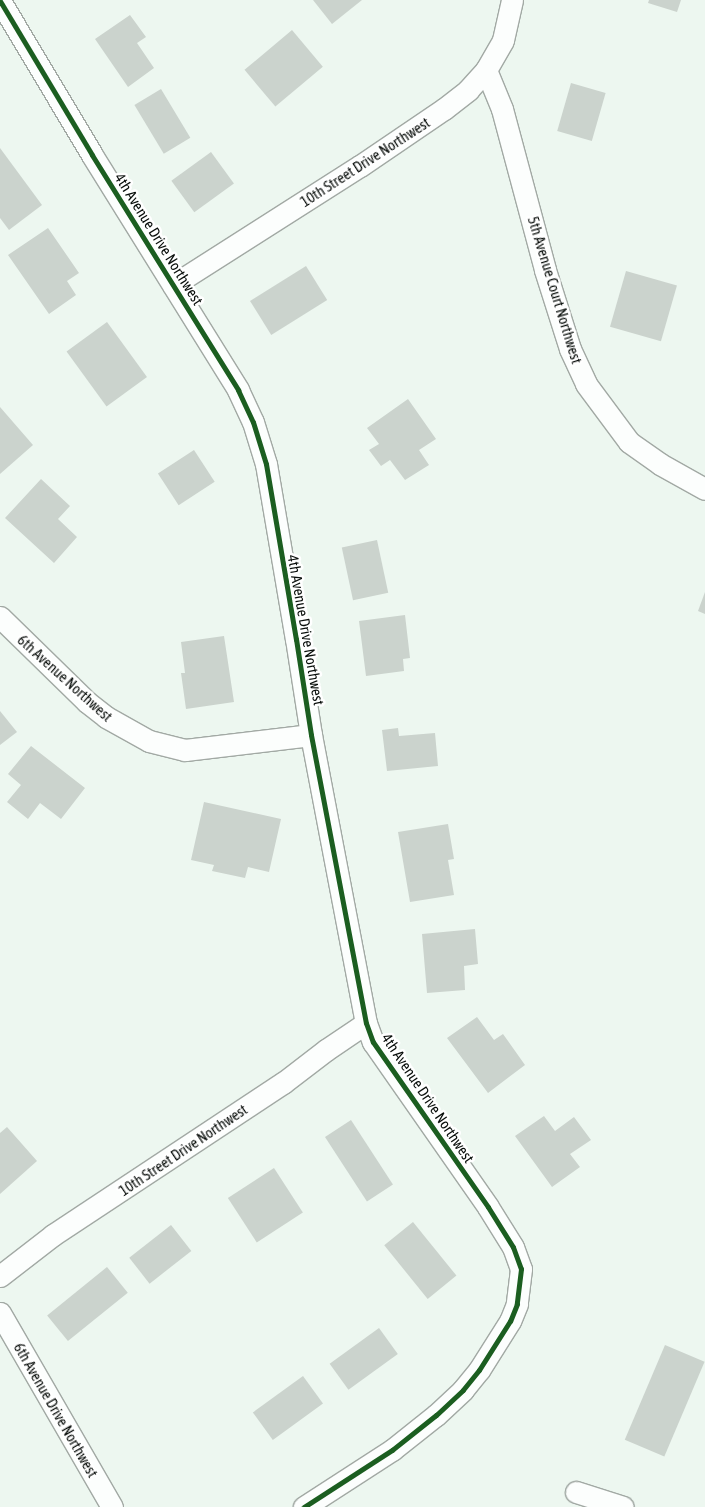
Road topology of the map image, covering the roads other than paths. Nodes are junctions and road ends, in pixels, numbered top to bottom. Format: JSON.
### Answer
{"nodes":[{"id":1,"x":512,"y":0,"type":"edge"},
{"id":2,"x":0,"y":1,"type":"edge"},
{"id":3,"x":486,"y":70,"type":"junction"},
{"id":4,"x":173,"y":285,"type":"junction"},
{"id":5,"x":705,"y":489,"type":"edge"},
{"id":6,"x":0,"y":618,"type":"edge"},
{"id":7,"x":311,"y":735,"type":"junction"},
{"id":8,"x":366,"y":1024,"type":"junction"},
{"id":9,"x":0,"y":1276,"type":"edge"},
{"id":10,"x":0,"y":1314,"type":"edge"},
{"id":11,"x":576,"y":1492,"type":"dead end"},
{"id":12,"x":112,"y":1507,"type":"edge"},
{"id":13,"x":304,"y":1507,"type":"edge"},
{"id":14,"x":623,"y":1507,"type":"edge"}],
"edges":[{"from":1,"to":3,"type":"street","name":"10th Street Drive Northwest"},
{"from":2,"to":4,"type":"street","name":"4th Avenue Drive Northwest"},
{"from":3,"to":4,"type":"street","name":"10th Street Drive Northwest"},
{"from":3,"to":5,"type":"street","name":"5th Avenue Court Northwest"},
{"from":4,"to":7,"type":"street","name":"4th Avenue Drive Northwest"},
{"from":6,"to":7,"type":"street","name":"6th Avenue Northwest"},
{"from":7,"to":8,"type":"street","name":"4th Avenue Drive Northwest"},
{"from":8,"to":9,"type":"street","name":"10th Street Drive Northwest"},
{"from":8,"to":13,"type":"street","name":"4th Avenue Drive Northwest"},
{"from":10,"to":12,"type":"street","name":"6th Avenue Drive Northwest"},
{"from":11,"to":14,"type":"street"}]}
